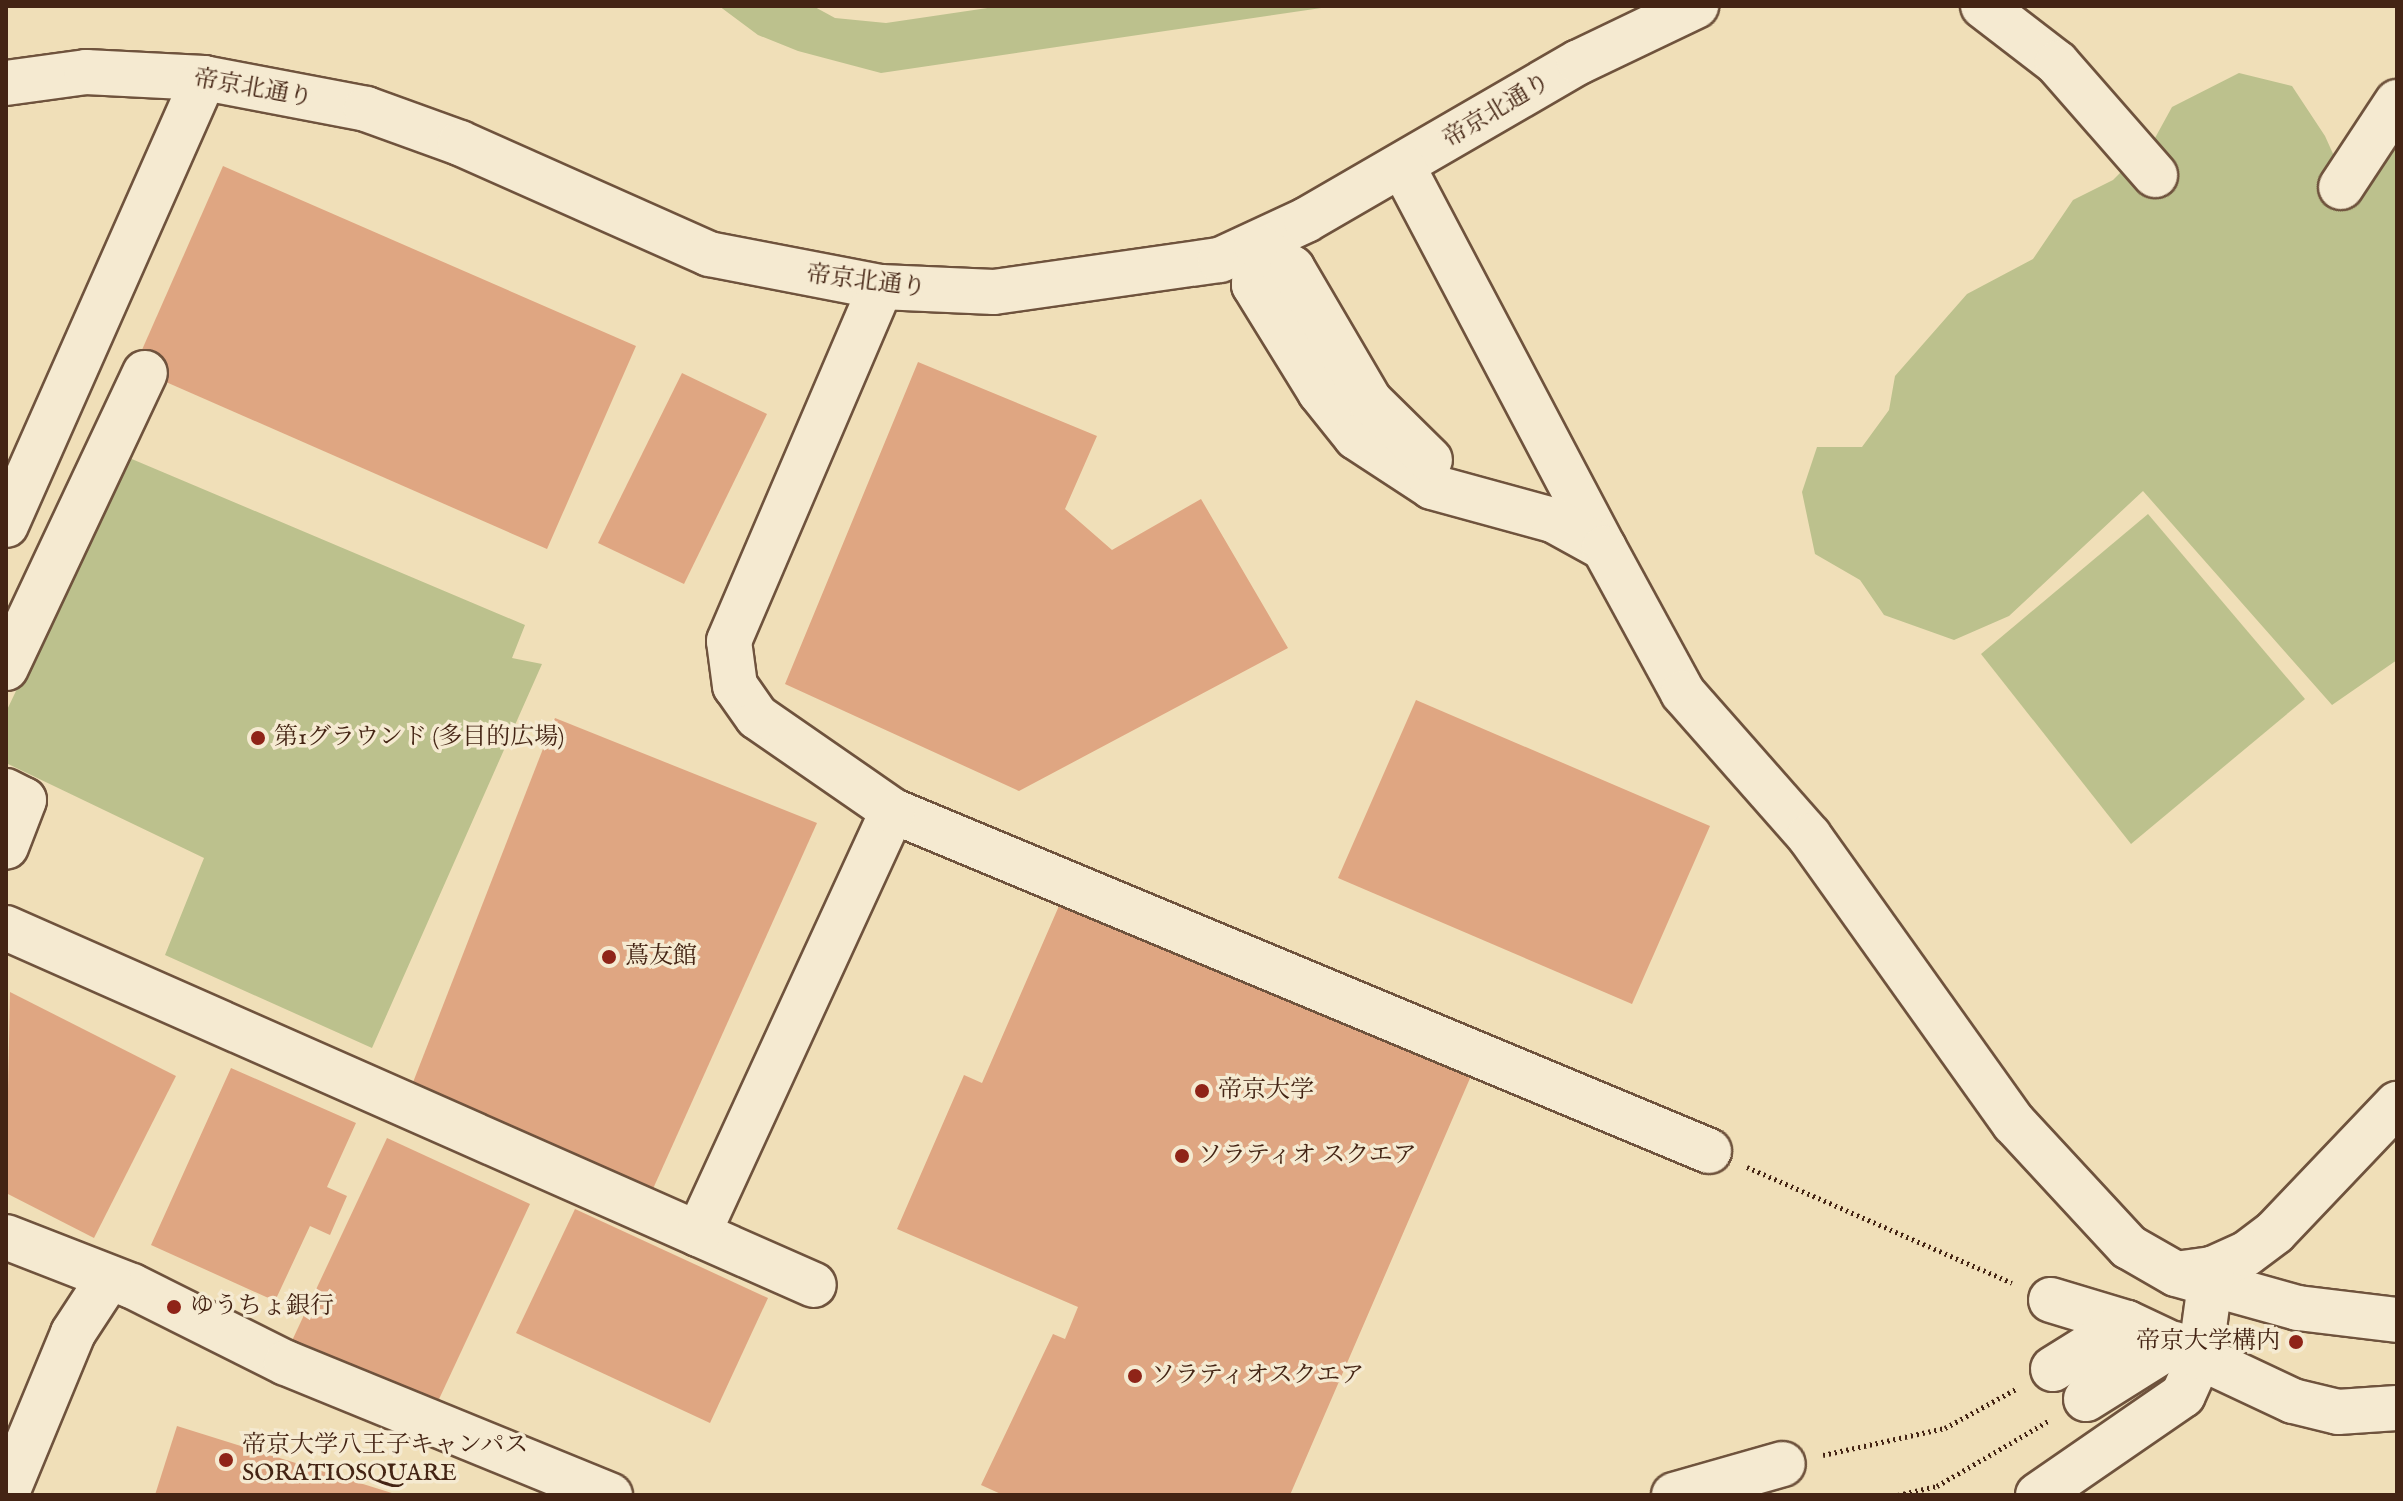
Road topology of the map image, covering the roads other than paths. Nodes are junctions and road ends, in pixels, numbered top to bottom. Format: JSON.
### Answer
{"nodes":[{"id":1,"x":1696,"y":6,"type":"edge"},
{"id":2,"x":1983,"y":6,"type":"edge"},
{"id":3,"x":204,"y":78,"type":"junction"},
{"id":4,"x":6,"y":83,"type":"edge"},
{"id":5,"x":2397,"y":102,"type":"edge"},
{"id":6,"x":1403,"y":167,"type":"junction"},
{"id":7,"x":2155,"y":175,"type":"dead end"},
{"id":8,"x":2341,"y":187,"type":"dead end"},
{"id":9,"x":1256,"y":245,"type":"junction"},
{"id":10,"x":881,"y":287,"type":"junction"},
{"id":11,"x":145,"y":373,"type":"dead end"},
{"id":12,"x":6,"y":525,"type":"edge"},
{"id":13,"x":1604,"y":548,"type":"junction"},
{"id":14,"x":6,"y":668,"type":"edge"},
{"id":15,"x":6,"y":791,"type":"edge"},
{"id":16,"x":893,"y":811,"type":"junction"},
{"id":17,"x":6,"y":847,"type":"edge"},
{"id":18,"x":6,"y":928,"type":"edge"},
{"id":19,"x":2390,"y":1125,"type":"edge"},
{"id":20,"x":1709,"y":1151,"type":"road end"},
{"id":21,"x":698,"y":1234,"type":"junction"},
{"id":22,"x":6,"y":1237,"type":"edge"},
{"id":23,"x":2200,"y":1276,"type":"junction"},
{"id":24,"x":109,"y":1278,"type":"junction"},
{"id":25,"x":814,"y":1285,"type":"dead end"},
{"id":26,"x":2051,"y":1300,"type":"road end"},
{"id":27,"x":2397,"y":1320,"type":"edge"},
{"id":28,"x":2127,"y":1323,"type":"junction"},
{"id":29,"x":2187,"y":1351,"type":"junction"},
{"id":30,"x":2053,"y":1369,"type":"road end"},
{"id":31,"x":2086,"y":1399,"type":"road end"},
{"id":32,"x":2397,"y":1408,"type":"edge"},
{"id":33,"x":1783,"y":1464,"type":"road end"},
{"id":34,"x":6,"y":1495,"type":"edge"},
{"id":35,"x":610,"y":1495,"type":"edge"},
{"id":36,"x":1674,"y":1495,"type":"edge"},
{"id":37,"x":2038,"y":1495,"type":"edge"}],
"edges":[{"from":1,"to":6,"type":"street","name":"帝京北通り"},
{"from":2,"to":7,"type":"street"},
{"from":3,"to":4,"type":"street","name":"帝京北通り"},
{"from":3,"to":10,"type":"street","name":"帝京北通り"},
{"from":3,"to":12,"type":"street"},
{"from":5,"to":8,"type":"street"},
{"from":6,"to":9,"type":"street","name":"帝京北通り"},
{"from":6,"to":13,"type":"street"},
{"from":9,"to":10,"type":"street","name":"帝京北通り"},
{"from":9,"to":13,"type":"street"},
{"from":10,"to":16,"type":"street"},
{"from":11,"to":14,"type":"street"},
{"from":13,"to":23,"type":"street"},
{"from":15,"to":17,"type":"street"},
{"from":16,"to":20,"type":"street"},
{"from":16,"to":21,"type":"street"},
{"from":18,"to":21,"type":"street"},
{"from":19,"to":23,"type":"street"},
{"from":21,"to":25,"type":"street"},
{"from":22,"to":24,"type":"street"},
{"from":23,"to":27,"type":"street"},
{"from":23,"to":29,"type":"street"},
{"from":24,"to":34,"type":"street"},
{"from":24,"to":35,"type":"street"},
{"from":26,"to":28,"type":"street"},
{"from":28,"to":29,"type":"street"},
{"from":28,"to":30,"type":"street"},
{"from":29,"to":31,"type":"street"},
{"from":29,"to":32,"type":"street"},
{"from":29,"to":37,"type":"street"},
{"from":33,"to":36,"type":"street"}]}
